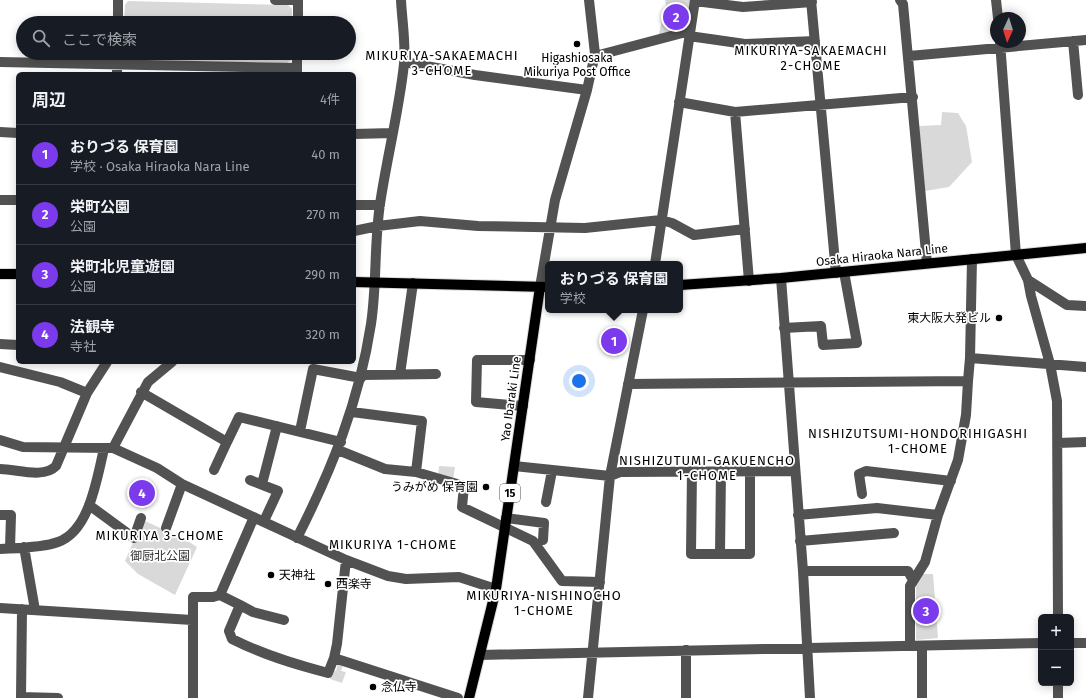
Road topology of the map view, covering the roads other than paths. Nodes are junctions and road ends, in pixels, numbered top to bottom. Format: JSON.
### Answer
{"nodes":[{"id":1,"x":118,"y":0,"type":"edge"},
{"id":2,"x":275,"y":0,"type":"edge"},
{"id":3,"x":298,"y":0,"type":"edge"},
{"id":4,"x":401,"y":0,"type":"edge"},
{"id":5,"x":589,"y":0,"type":"edge"},
{"id":6,"x":695,"y":0,"type":"edge"},
{"id":7,"x":900,"y":0,"type":"edge"},
{"id":8,"x":996,"y":0,"type":"edge"},
{"id":9,"x":812,"y":1,"type":"edge"},
{"id":10,"x":997,"y":12,"type":"edge"},
{"id":11,"x":118,"y":16,"type":"edge"},
{"id":12,"x":298,"y":16,"type":"edge"},
{"id":13,"x":690,"y":33,"type":"junction"},
{"id":14,"x":1086,"y":40,"type":"edge"},
{"id":15,"x":815,"y":41,"type":"junction"},
{"id":16,"x":1073,"y":41,"type":"junction"},
{"id":17,"x":1026,"y":44,"type":"edge"},
{"id":18,"x":990,"y":46,"type":"edge"},
{"id":19,"x":1001,"y":48,"type":"edge"},
{"id":20,"x":595,"y":54,"type":"junction"},
{"id":21,"x":909,"y":56,"type":"junction"},
{"id":22,"x":297,"y":60,"type":"edge"},
{"id":23,"x":0,"y":62,"type":"edge"},
{"id":24,"x":404,"y":62,"type":"junction"},
{"id":25,"x":117,"y":69,"type":"edge"},
{"id":26,"x":215,"y":70,"type":"edge"},
{"id":27,"x":297,"y":71,"type":"edge"},
{"id":28,"x":588,"y":90,"type":"junction"},
{"id":29,"x":1078,"y":95,"type":"dead end"},
{"id":30,"x":912,"y":97,"type":"junction"},
{"id":31,"x":679,"y":102,"type":"junction"},
{"id":32,"x":820,"y":104,"type":"junction"},
{"id":33,"x":735,"y":112,"type":"junction"},
{"id":34,"x":0,"y":132,"type":"edge"},
{"id":35,"x":393,"y":132,"type":"junction"},
{"id":36,"x":16,"y":133,"type":"edge"},
{"id":37,"x":356,"y":134,"type":"edge"},
{"id":38,"x":0,"y":200,"type":"edge"},
{"id":39,"x":16,"y":200,"type":"edge"},
{"id":40,"x":356,"y":205,"type":"edge"},
{"id":41,"x":380,"y":205,"type":"junction"},
{"id":42,"x":661,"y":220,"type":"junction"},
{"id":43,"x":378,"y":226,"type":"junction"},
{"id":44,"x":549,"y":226,"type":"junction"},
{"id":45,"x":745,"y":229,"type":"junction"},
{"id":46,"x":356,"y":231,"type":"edge"},
{"id":47,"x":1086,"y":248,"type":"edge"},
{"id":48,"x":1016,"y":255,"type":"junction"},
{"id":49,"x":972,"y":258,"type":"junction"},
{"id":50,"x":546,"y":261,"type":"edge"},
{"id":51,"x":655,"y":261,"type":"edge"},
{"id":52,"x":927,"y":263,"type":"junction"},
{"id":53,"x":840,"y":273,"type":"junction"},
{"id":54,"x":0,"y":274,"type":"edge"},
{"id":55,"x":16,"y":274,"type":"edge"},
{"id":56,"x":545,"y":275,"type":"edge"},
{"id":57,"x":781,"y":278,"type":"junction"},
{"id":58,"x":1028,"y":280,"type":"junction"},
{"id":59,"x":749,"y":281,"type":"junction"},
{"id":60,"x":356,"y":282,"type":"edge"},
{"id":61,"x":376,"y":282,"type":"junction"},
{"id":62,"x":413,"y":283,"type":"junction"},
{"id":63,"x":683,"y":285,"type":"edge"},
{"id":64,"x":544,"y":287,"type":"edge"},
{"id":65,"x":1086,"y":306,"type":"edge"},
{"id":66,"x":642,"y":313,"type":"edge"},
{"id":67,"x":784,"y":328,"type":"junction"},
{"id":68,"x":0,"y":344,"type":"edge"},
{"id":69,"x":16,"y":345,"type":"edge"},
{"id":70,"x":970,"y":358,"type":"junction"},
{"id":71,"x":530,"y":360,"type":"junction"},
{"id":72,"x":106,"y":364,"type":"edge"},
{"id":73,"x":170,"y":364,"type":"edge"},
{"id":74,"x":1050,"y":364,"type":"junction"},
{"id":75,"x":1086,"y":366,"type":"edge"},
{"id":76,"x":0,"y":367,"type":"edge"},
{"id":77,"x":400,"y":374,"type":"junction"},
{"id":78,"x":436,"y":374,"type":"dead end"},
{"id":79,"x":361,"y":376,"type":"junction"},
{"id":80,"x":968,"y":381,"type":"junction"},
{"id":81,"x":788,"y":383,"type":"junction"},
{"id":82,"x":628,"y":384,"type":"junction"},
{"id":83,"x":87,"y":392,"type":"junction"},
{"id":84,"x":142,"y":392,"type":"junction"},
{"id":85,"x":523,"y":406,"type":"junction"},
{"id":86,"x":352,"y":412,"type":"junction"},
{"id":87,"x":277,"y":426,"type":"junction"},
{"id":88,"x":300,"y":431,"type":"junction"},
{"id":89,"x":0,"y":440,"type":"edge"},
{"id":90,"x":227,"y":442,"type":"junction"},
{"id":91,"x":1058,"y":442,"type":"junction"},
{"id":92,"x":1086,"y":442,"type":"edge"},
{"id":93,"x":339,"y":446,"type":"junction"},
{"id":94,"x":63,"y":449,"type":"junction"},
{"id":95,"x":108,"y":449,"type":"junction"},
{"id":96,"x":514,"y":466,"type":"junction"},
{"id":97,"x":0,"y":469,"type":"edge"},
{"id":98,"x":214,"y":470,"type":"dead end"},
{"id":99,"x":552,"y":471,"type":"junction"},
{"id":100,"x":692,"y":471,"type":"junction"},
{"id":101,"x":721,"y":471,"type":"junction"},
{"id":102,"x":750,"y":471,"type":"junction"},
{"id":103,"x":794,"y":471,"type":"junction"},
{"id":104,"x":416,"y":472,"type":"junction"},
{"id":105,"x":610,"y":476,"type":"junction"},
{"id":106,"x":250,"y":480,"type":"dead end"},
{"id":107,"x":951,"y":481,"type":"junction"},
{"id":108,"x":182,"y":484,"type":"junction"},
{"id":109,"x":262,"y":484,"type":"junction"},
{"id":110,"x":862,"y":494,"type":"dead end"},
{"id":111,"x":546,"y":502,"type":"dead end"},
{"id":112,"x":90,"y":505,"type":"junction"},
{"id":113,"x":0,"y":515,"type":"edge"},
{"id":114,"x":798,"y":515,"type":"junction"},
{"id":115,"x":938,"y":515,"type":"junction"},
{"id":116,"x":254,"y":517,"type":"junction"},
{"id":117,"x":141,"y":518,"type":"dead end"},
{"id":118,"x":264,"y":521,"type":"junction"},
{"id":119,"x":505,"y":522,"type":"junction"},
{"id":120,"x":166,"y":528,"type":"dead end"},
{"id":121,"x":894,"y":533,"type":"dead end"},
{"id":122,"x":297,"y":538,"type":"junction"},
{"id":123,"x":543,"y":540,"type":"dead end"},
{"id":124,"x":800,"y":541,"type":"junction"},
{"id":125,"x":24,"y":547,"type":"junction"},
{"id":126,"x":5,"y":549,"type":"edge"},
{"id":127,"x":720,"y":554,"type":"junction"},
{"id":128,"x":346,"y":560,"type":"junction"},
{"id":129,"x":803,"y":571,"type":"junction"},
{"id":130,"x":913,"y":580,"type":"junction"},
{"id":131,"x":600,"y":582,"type":"junction"},
{"id":132,"x":496,"y":589,"type":"junction"},
{"id":133,"x":220,"y":595,"type":"junction"},
{"id":134,"x":240,"y":605,"type":"junction"},
{"id":135,"x":0,"y":608,"type":"edge"},
{"id":136,"x":22,"y":609,"type":"junction"},
{"id":137,"x":35,"y":610,"type":"junction"},
{"id":138,"x":1058,"y":614,"type":"edge"},
{"id":139,"x":192,"y":620,"type":"junction"},
{"id":140,"x":284,"y":620,"type":"dead end"},
{"id":141,"x":1038,"y":643,"type":"edge"},
{"id":142,"x":1074,"y":643,"type":"edge"},
{"id":143,"x":1086,"y":643,"type":"edge"},
{"id":144,"x":910,"y":646,"type":"junction"},
{"id":145,"x":922,"y":646,"type":"junction"},
{"id":146,"x":809,"y":647,"type":"junction"},
{"id":147,"x":686,"y":650,"type":"junction"},
{"id":148,"x":592,"y":652,"type":"junction"},
{"id":149,"x":480,"y":655,"type":"junction"},
{"id":150,"x":334,"y":658,"type":"junction"},
{"id":151,"x":1058,"y":686,"type":"edge"},
{"id":152,"x":58,"y":698,"type":"edge"},
{"id":153,"x":193,"y":698,"type":"edge"},
{"id":154,"x":458,"y":698,"type":"edge"},
{"id":155,"x":469,"y":698,"type":"edge"},
{"id":156,"x":588,"y":698,"type":"edge"},
{"id":157,"x":686,"y":698,"type":"edge"},
{"id":158,"x":810,"y":698,"type":"edge"},
{"id":159,"x":922,"y":698,"type":"edge"},
{"id":160,"x":1058,"y":698,"type":"edge"}],
"edges":[{"from":1,"to":11,"type":"street"},
{"from":2,"to":3,"type":"street"},
{"from":3,"to":12,"type":"street"},
{"from":4,"to":24,"type":"street"},
{"from":5,"to":20,"type":"street"},
{"from":6,"to":9,"type":"street"},
{"from":6,"to":13,"type":"street"},
{"from":7,"to":21,"type":"street"},
{"from":8,"to":10,"type":"street"},
{"from":9,"to":15,"type":"street"},
{"from":13,"to":15,"type":"street"},
{"from":13,"to":20,"type":"street"},
{"from":13,"to":31,"type":"street"},
{"from":14,"to":16,"type":"street"},
{"from":15,"to":32,"type":"street"},
{"from":16,"to":17,"type":"street"},
{"from":16,"to":29,"type":"street"},
{"from":18,"to":21,"type":"street"},
{"from":19,"to":48,"type":"street"},
{"from":20,"to":28,"type":"street"},
{"from":21,"to":30,"type":"street"},
{"from":22,"to":27,"type":"street"},
{"from":23,"to":25,"type":"street"},
{"from":24,"to":28,"type":"street"},
{"from":24,"to":35,"type":"street"},
{"from":25,"to":26,"type":"street"},
{"from":26,"to":27,"type":"street"},
{"from":28,"to":44,"type":"street"},
{"from":30,"to":32,"type":"street"},
{"from":30,"to":52,"type":"street"},
{"from":31,"to":33,"type":"street"},
{"from":31,"to":42,"type":"street"},
{"from":32,"to":33,"type":"street"},
{"from":32,"to":53,"type":"street"},
{"from":33,"to":45,"type":"street"},
{"from":34,"to":36,"type":"street"},
{"from":35,"to":37,"type":"street"},
{"from":35,"to":41,"type":"street"},
{"from":38,"to":39,"type":"street"},
{"from":40,"to":41,"type":"street"},
{"from":41,"to":43,"type":"street"},
{"from":42,"to":44,"type":"street"},
{"from":42,"to":45,"type":"street"},
{"from":42,"to":51,"type":"street"},
{"from":43,"to":44,"type":"street"},
{"from":43,"to":46,"type":"street"},
{"from":43,"to":61,"type":"street"},
{"from":44,"to":50,"type":"street"},
{"from":45,"to":59,"type":"street"},
{"from":47,"to":48,"type":"main road","name":"Osaka Hiraoka Nara Line"},
{"from":48,"to":49,"type":"main road","name":"Osaka Hiraoka Nara Line"},
{"from":48,"to":58,"type":"street"},
{"from":49,"to":52,"type":"main road","name":"Osaka Hiraoka Nara Line"},
{"from":49,"to":70,"type":"street"},
{"from":52,"to":53,"type":"main road","name":"Osaka Hiraoka Nara Line"},
{"from":53,"to":57,"type":"main road","name":"Osaka Hiraoka Nara Line"},
{"from":53,"to":67,"type":"street"},
{"from":54,"to":55,"type":"main road"},
{"from":56,"to":64,"type":"street"},
{"from":57,"to":59,"type":"main road","name":"Osaka Hiraoka Nara Line"},
{"from":57,"to":67,"type":"street"},
{"from":58,"to":65,"type":"street"},
{"from":58,"to":74,"type":"street"},
{"from":59,"to":63,"type":"main road","name":"Osaka Hiraoka Nara Line"},
{"from":60,"to":61,"type":"main road"},
{"from":61,"to":62,"type":"main road"},
{"from":61,"to":79,"type":"street"},
{"from":62,"to":64,"type":"main road"},
{"from":62,"to":77,"type":"street"},
{"from":64,"to":71,"type":"main road","name":"Yao Ibaraki Line","number":"15"},
{"from":66,"to":82,"type":"street"},
{"from":67,"to":81,"type":"street"},
{"from":68,"to":69,"type":"street"},
{"from":70,"to":74,"type":"street"},
{"from":70,"to":80,"type":"street"},
{"from":71,"to":85,"type":"main road","name":"Yao Ibaraki Line","number":"15"},
{"from":71,"to":85,"type":"street"},
{"from":72,"to":83,"type":"street"},
{"from":73,"to":84,"type":"street"},
{"from":74,"to":75,"type":"street"},
{"from":74,"to":91,"type":"street"},
{"from":76,"to":83,"type":"street"},
{"from":77,"to":78,"type":"street"},
{"from":77,"to":79,"type":"street"},
{"from":79,"to":86,"type":"street"},
{"from":79,"to":88,"type":"street"},
{"from":80,"to":81,"type":"street"},
{"from":80,"to":107,"type":"street"},
{"from":81,"to":82,"type":"street"},
{"from":81,"to":103,"type":"street"},
{"from":82,"to":105,"type":"street"},
{"from":83,"to":94,"type":"street"},
{"from":84,"to":90,"type":"street"},
{"from":84,"to":95,"type":"street"},
{"from":85,"to":96,"type":"main road","name":"Yao Ibaraki Line","number":"15"},
{"from":86,"to":93,"type":"street"},
{"from":86,"to":104,"type":"street"},
{"from":87,"to":88,"type":"street"},
{"from":87,"to":90,"type":"street"},
{"from":87,"to":109,"type":"street"},
{"from":88,"to":93,"type":"street"},
{"from":89,"to":94,"type":"street"},
{"from":90,"to":98,"type":"street"},
{"from":91,"to":92,"type":"street"},
{"from":91,"to":138,"type":"street"},
{"from":93,"to":104,"type":"street"},
{"from":93,"to":122,"type":"street"},
{"from":94,"to":95,"type":"street"},
{"from":94,"to":97,"type":"street"},
{"from":95,"to":108,"type":"street"},
{"from":95,"to":112,"type":"street"},
{"from":96,"to":99,"type":"street"},
{"from":96,"to":119,"type":"main road","name":"Yao Ibaraki Line","number":"15"},
{"from":99,"to":105,"type":"street"},
{"from":99,"to":111,"type":"street"},
{"from":100,"to":101,"type":"street"},
{"from":100,"to":105,"type":"street"},
{"from":100,"to":127,"type":"street"},
{"from":101,"to":102,"type":"street"},
{"from":101,"to":127,"type":"street"},
{"from":102,"to":103,"type":"street"},
{"from":102,"to":127,"type":"street"},
{"from":103,"to":114,"type":"street"},
{"from":104,"to":119,"type":"street"},
{"from":105,"to":131,"type":"street"},
{"from":106,"to":109,"type":"street"},
{"from":107,"to":110,"type":"street"},
{"from":107,"to":115,"type":"street"},
{"from":108,"to":116,"type":"street"},
{"from":108,"to":120,"type":"street"},
{"from":109,"to":118,"type":"street"},
{"from":112,"to":117,"type":"street"},
{"from":112,"to":125,"type":"street"},
{"from":113,"to":126,"type":"street"},
{"from":114,"to":115,"type":"street"},
{"from":114,"to":124,"type":"street"},
{"from":115,"to":130,"type":"street"},
{"from":116,"to":118,"type":"street"},
{"from":116,"to":133,"type":"street"},
{"from":118,"to":122,"type":"street"},
{"from":119,"to":123,"type":"street"},
{"from":119,"to":131,"type":"street"},
{"from":119,"to":132,"type":"main road","name":"Yao Ibaraki Line","number":"15"},
{"from":121,"to":124,"type":"street"},
{"from":122,"to":128,"type":"street"},
{"from":124,"to":129,"type":"street"},
{"from":125,"to":126,"type":"street"},
{"from":125,"to":137,"type":"street"},
{"from":128,"to":132,"type":"street"},
{"from":128,"to":150,"type":"street"},
{"from":129,"to":130,"type":"street"},
{"from":129,"to":146,"type":"street"},
{"from":130,"to":144,"type":"street"},
{"from":131,"to":148,"type":"street"},
{"from":132,"to":149,"type":"main road","name":"Yao Ibaraki Line","number":"15"},
{"from":133,"to":134,"type":"street"},
{"from":133,"to":139,"type":"street"},
{"from":134,"to":140,"type":"street"},
{"from":134,"to":150,"type":"street"},
{"from":135,"to":136,"type":"street"},
{"from":136,"to":137,"type":"street"},
{"from":136,"to":152,"type":"street"},
{"from":137,"to":139,"type":"street"},
{"from":139,"to":153,"type":"street"},
{"from":141,"to":145,"type":"street"},
{"from":142,"to":143,"type":"street"},
{"from":144,"to":145,"type":"street"},
{"from":144,"to":146,"type":"street"},
{"from":145,"to":159,"type":"street"},
{"from":146,"to":147,"type":"street"},
{"from":146,"to":158,"type":"street"},
{"from":147,"to":148,"type":"street"},
{"from":147,"to":157,"type":"street"},
{"from":148,"to":149,"type":"street"},
{"from":148,"to":156,"type":"street"},
{"from":149,"to":155,"type":"main road","name":"Yao Ibaraki Line","number":"15"},
{"from":150,"to":154,"type":"street"},
{"from":151,"to":160,"type":"street"}]}
